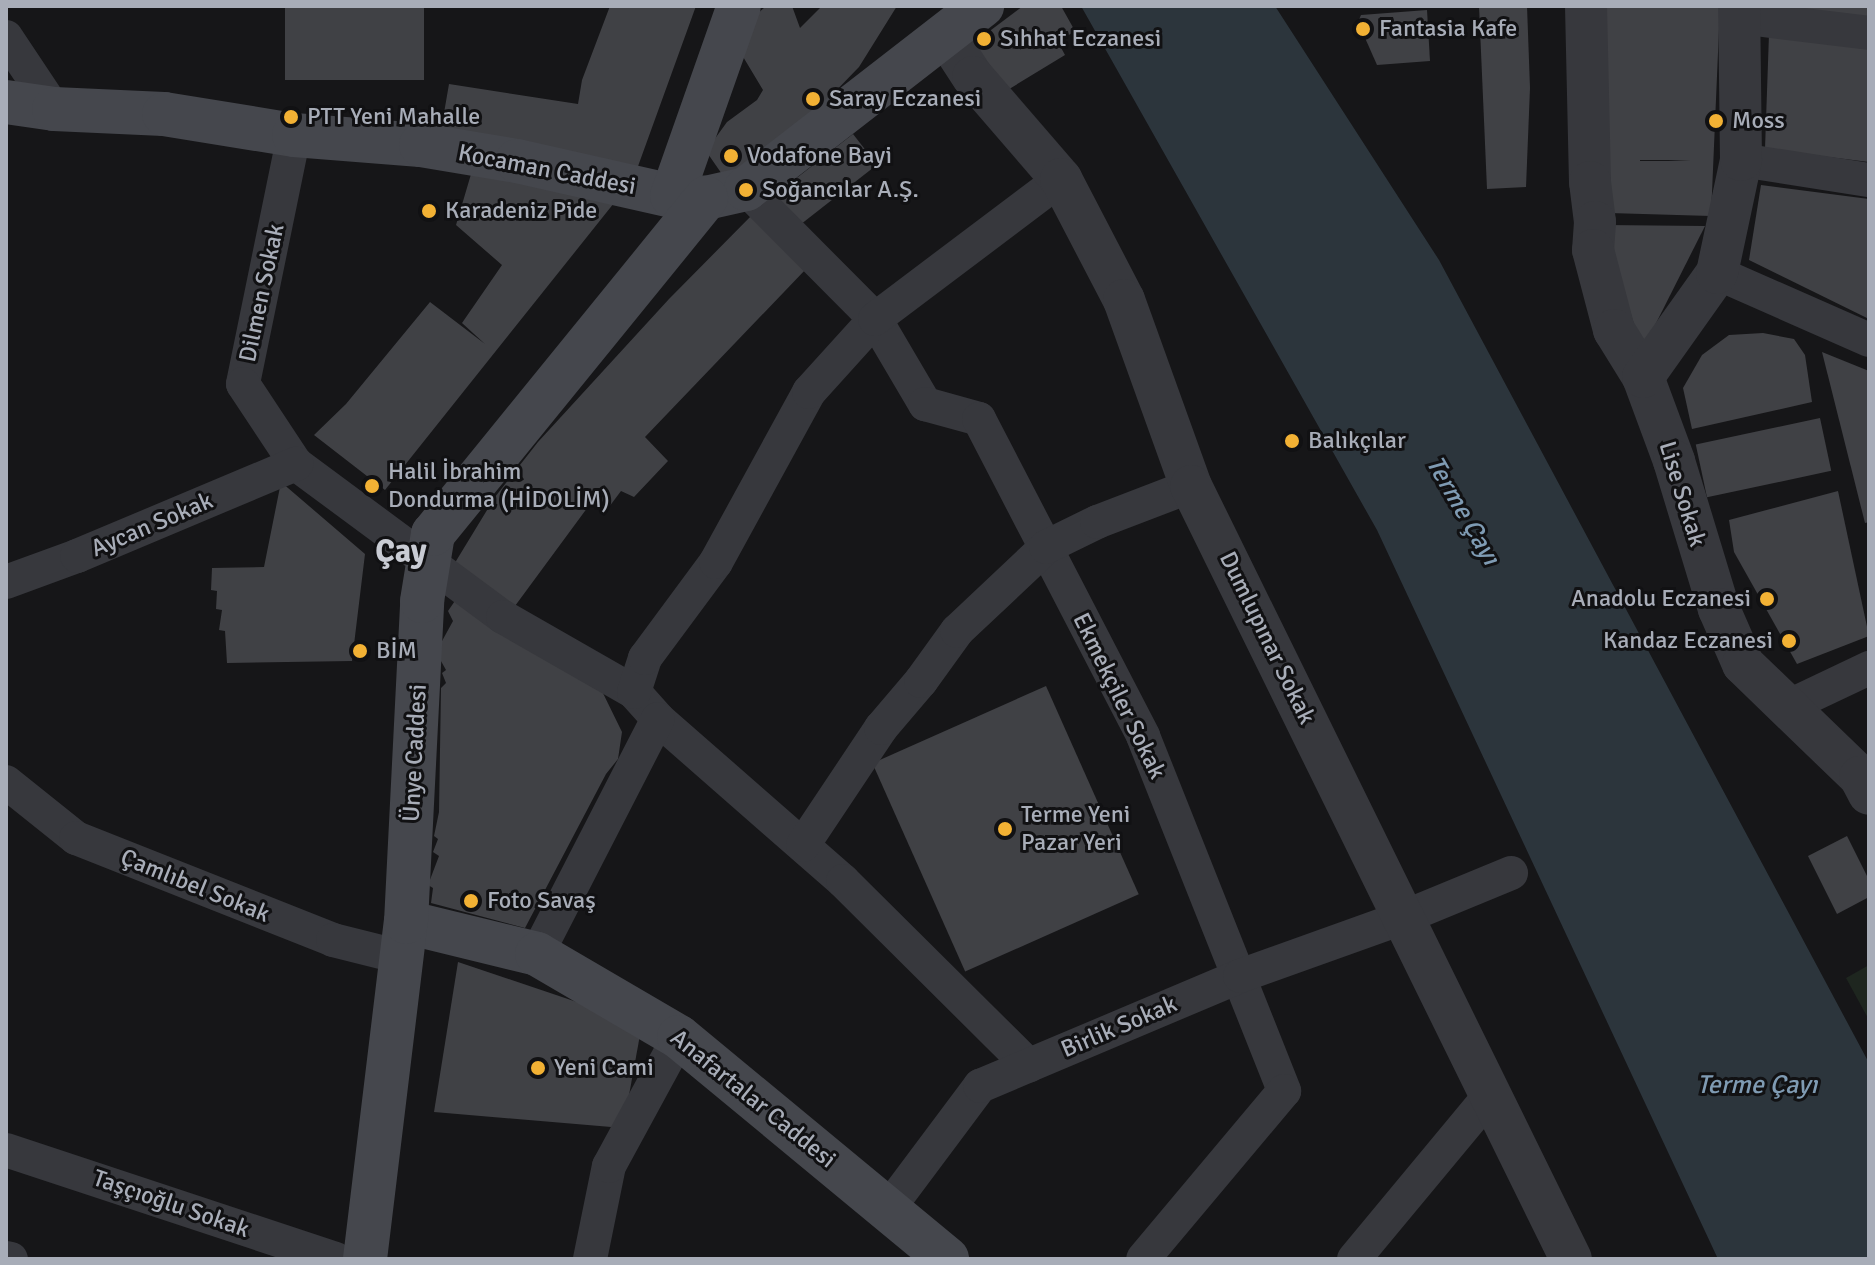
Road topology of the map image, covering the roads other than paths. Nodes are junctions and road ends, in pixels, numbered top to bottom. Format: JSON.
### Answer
{"nodes":[{"id":1,"x":739,"y":6,"type":"edge"},
{"id":2,"x":1586,"y":6,"type":"edge"},
{"id":3,"x":1739,"y":12,"type":"edge"},
{"id":4,"x":957,"y":14,"type":"edge"},
{"id":5,"x":1869,"y":33,"type":"edge"},
{"id":6,"x":6,"y":37,"type":"edge"},
{"id":7,"x":6,"y":102,"type":"edge"},
{"id":8,"x":54,"y":109,"type":"junction"},
{"id":9,"x":294,"y":135,"type":"junction"},
{"id":10,"x":1741,"y":160,"type":"junction"},
{"id":11,"x":1061,"y":179,"type":"junction"},
{"id":12,"x":1869,"y":180,"type":"edge"},
{"id":13,"x":708,"y":194,"type":"junction"},
{"id":14,"x":1717,"y":273,"type":"junction"},
{"id":15,"x":875,"y":319,"type":"junction"},
{"id":16,"x":1869,"y":340,"type":"edge"},
{"id":17,"x":1643,"y":377,"type":"junction"},
{"id":18,"x":296,"y":464,"type":"junction"},
{"id":19,"x":1191,"y":486,"type":"junction"},
{"id":20,"x":1046,"y":547,"type":"junction"},
{"id":21,"x":428,"y":562,"type":"junction"},
{"id":22,"x":6,"y":582,"type":"edge"},
{"id":23,"x":1869,"y":668,"type":"edge"},
{"id":24,"x":634,"y":692,"type":"junction"},
{"id":25,"x":1789,"y":706,"type":"junction"},
{"id":26,"x":658,"y":719,"type":"junction"},
{"id":27,"x":6,"y":782,"type":"edge"},
{"id":28,"x":1869,"y":794,"type":"edge"},
{"id":29,"x":803,"y":845,"type":"junction"},
{"id":30,"x":1511,"y":873,"type":"dead end"},
{"id":31,"x":1402,"y":918,"type":"junction"},
{"id":32,"x":404,"y":940,"type":"junction"},
{"id":33,"x":537,"y":954,"type":"junction"},
{"id":34,"x":1240,"y":976,"type":"junction"},
{"id":35,"x":679,"y":1037,"type":"junction"},
{"id":36,"x":1029,"y":1066,"type":"junction"},
{"id":37,"x":1492,"y":1093,"type":"junction"},
{"id":38,"x":6,"y":1150,"type":"edge"},
{"id":39,"x":888,"y":1209,"type":"junction"},
{"id":40,"x":335,"y":1259,"type":"edge"},
{"id":41,"x":365,"y":1259,"type":"edge"},
{"id":42,"x":590,"y":1259,"type":"edge"},
{"id":43,"x":947,"y":1259,"type":"edge"},
{"id":44,"x":1143,"y":1259,"type":"edge"},
{"id":45,"x":1354,"y":1259,"type":"edge"},
{"id":46,"x":1571,"y":1259,"type":"edge"}],
"edges":[{"from":1,"to":13,"type":"main road"},
{"from":2,"to":17,"type":"street","name":"Lise Sokak"},
{"from":3,"to":5,"type":"street"},
{"from":3,"to":10,"type":"street"},
{"from":4,"to":11,"type":"street","name":"Dumlupınar Sokak"},
{"from":4,"to":13,"type":"main road"},
{"from":6,"to":8,"type":"street"},
{"from":7,"to":8,"type":"main road","name":"Kocaman Caddesi"},
{"from":8,"to":9,"type":"main road","name":"Kocaman Caddesi"},
{"from":9,"to":13,"type":"main road","name":"Kocaman Caddesi"},
{"from":9,"to":18,"type":"street","name":"Dilmen Sokak"},
{"from":10,"to":12,"type":"street"},
{"from":10,"to":14,"type":"street"},
{"from":11,"to":15,"type":"street"},
{"from":11,"to":19,"type":"street","name":"Dumlupınar Sokak"},
{"from":13,"to":15,"type":"street","name":"Ekmekçiler Sokak"},
{"from":13,"to":21,"type":"main road","name":"Ünye Caddesi"},
{"from":14,"to":16,"type":"street"},
{"from":14,"to":17,"type":"street"},
{"from":15,"to":20,"type":"street","name":"Ekmekçiler Sokak"},
{"from":15,"to":24,"type":"street"},
{"from":17,"to":25,"type":"street","name":"Lise Sokak"},
{"from":18,"to":21,"type":"street","name":"Dilmen Sokak"},
{"from":18,"to":22,"type":"street","name":"Aycan Sokak"},
{"from":19,"to":20,"type":"street"},
{"from":19,"to":31,"type":"street","name":"Dumlupınar Sokak"},
{"from":20,"to":29,"type":"street"},
{"from":20,"to":34,"type":"street","name":"Ekmekçiler Sokak"},
{"from":21,"to":24,"type":"street","name":"Dilmen Sokak"},
{"from":21,"to":32,"type":"main road","name":"Ünye Caddesi"},
{"from":23,"to":25,"type":"street"},
{"from":24,"to":26,"type":"street","name":"Dilmen Sokak"},
{"from":25,"to":28,"type":"street","name":"Lise Sokak"},
{"from":26,"to":29,"type":"street","name":"Dilmen Sokak"},
{"from":26,"to":33,"type":"street"},
{"from":27,"to":32,"type":"street","name":"Çamlıbel Sokak"},
{"from":29,"to":36,"type":"street","name":"Dilmen Sokak"},
{"from":30,"to":31,"type":"street","name":"Birlik Sokak"},
{"from":31,"to":34,"type":"street","name":"Birlik Sokak"},
{"from":31,"to":37,"type":"street","name":"Dumlupınar Sokak"},
{"from":32,"to":33,"type":"main road","name":"Anafartalar Caddesi"},
{"from":32,"to":41,"type":"main road","name":"Ünye Caddesi"},
{"from":33,"to":35,"type":"main road","name":"Anafartalar Caddesi"},
{"from":34,"to":36,"type":"street","name":"Birlik Sokak"},
{"from":34,"to":44,"type":"street","name":"Ekmekçiler Sokak"},
{"from":35,"to":39,"type":"main road","name":"Anafartalar Caddesi"},
{"from":35,"to":42,"type":"street"},
{"from":36,"to":39,"type":"street","name":"Birlik Sokak"},
{"from":37,"to":45,"type":"street"},
{"from":37,"to":46,"type":"street","name":"Dumlupınar Sokak"},
{"from":38,"to":40,"type":"street","name":"Taşçıoğlu Sokak"},
{"from":39,"to":43,"type":"main road","name":"Anafartalar Caddesi"}]}
